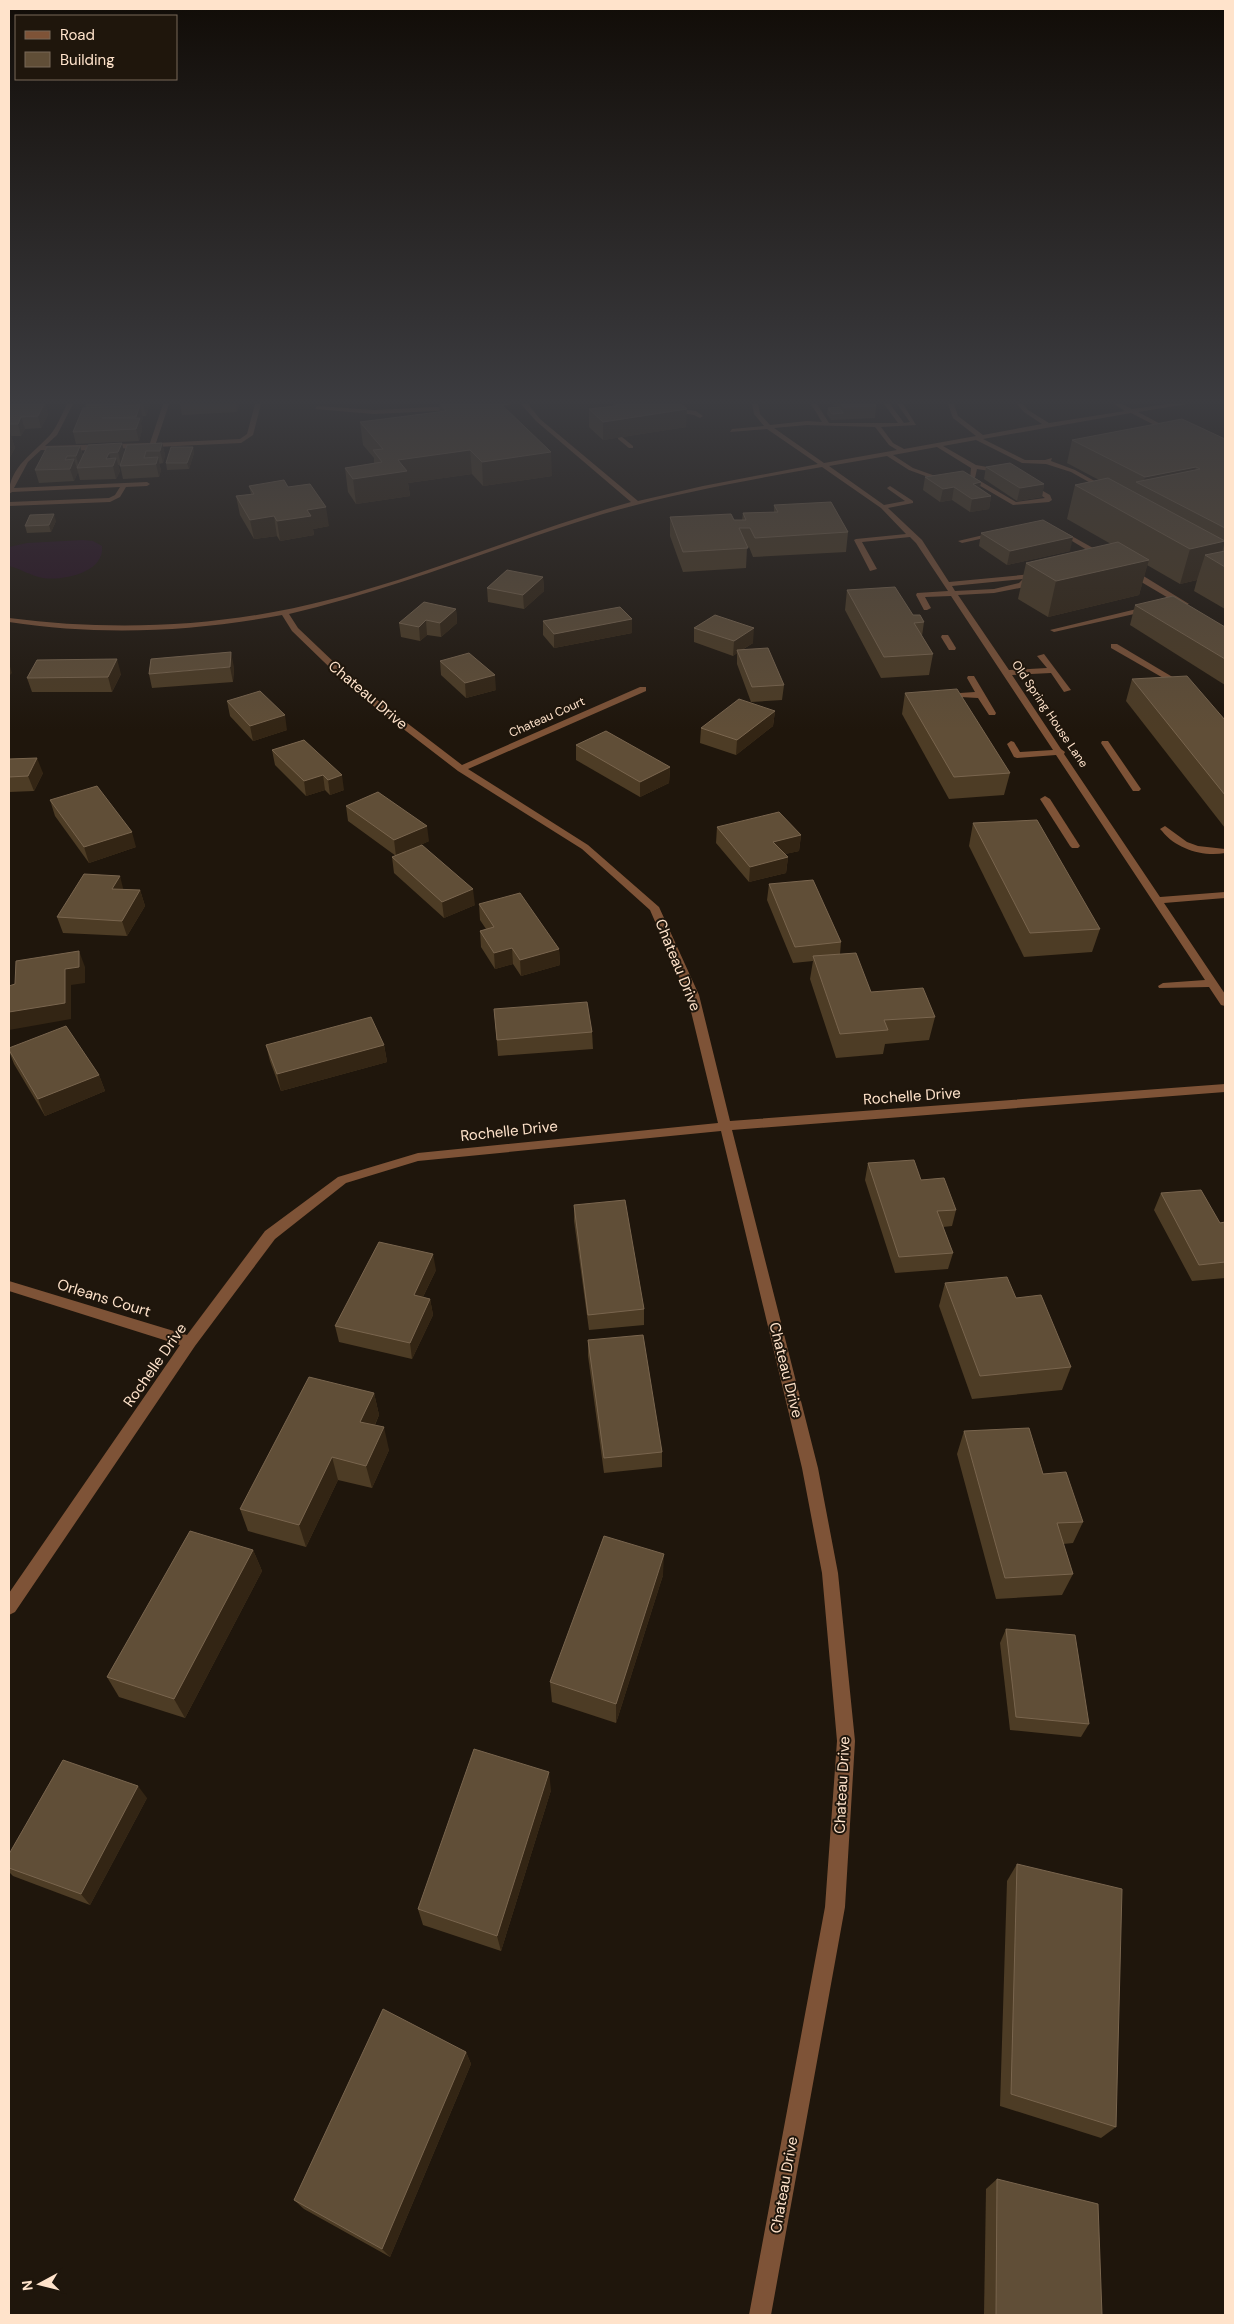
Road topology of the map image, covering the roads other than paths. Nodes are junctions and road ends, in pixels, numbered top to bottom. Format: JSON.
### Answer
{"nodes":[{"id":1,"x":603,"y":512,"type":"edge"},
{"id":2,"x":889,"y":512,"type":"edge"},
{"id":3,"x":1051,"y":526,"type":"edge"},
{"id":4,"x":1000,"y":533,"type":"edge"},
{"id":5,"x":914,"y":535,"type":"junction"},
{"id":6,"x":962,"y":541,"type":"dead end"},
{"id":7,"x":1101,"y":562,"type":"edge"},
{"id":8,"x":1119,"y":566,"type":"edge"},
{"id":9,"x":873,"y":569,"type":"dead end"},
{"id":10,"x":1046,"y":574,"type":"edge"},
{"id":11,"x":1028,"y":577,"type":"junction"},
{"id":12,"x":948,"y":584,"type":"junction"},
{"id":13,"x":954,"y":594,"type":"junction"},
{"id":14,"x":1179,"y":601,"type":"junction"},
{"id":15,"x":1170,"y":603,"type":"edge"},
{"id":16,"x":1160,"y":605,"type":"edge"},
{"id":17,"x":927,"y":608,"type":"dead end"},
{"id":18,"x":1195,"y":610,"type":"edge"},
{"id":19,"x":285,"y":613,"type":"junction"},
{"id":20,"x":9,"y":620,"type":"edge"},
{"id":21,"x":1054,"y":630,"type":"dead end"},
{"id":22,"x":946,"y":637,"type":"dead end"},
{"id":23,"x":1114,"y":646,"type":"dead end"},
{"id":24,"x":952,"y":648,"type":"dead end"},
{"id":25,"x":1041,"y":656,"type":"dead end"},
{"id":26,"x":1053,"y":670,"type":"junction"},
{"id":27,"x":1008,"y":673,"type":"junction"},
{"id":28,"x":971,"y":678,"type":"dead end"},
{"id":29,"x":643,"y":689,"type":"dead end"},
{"id":30,"x":1067,"y":690,"type":"dead end"},
{"id":31,"x":1190,"y":690,"type":"edge"},
{"id":32,"x":981,"y":694,"type":"junction"},
{"id":33,"x":962,"y":695,"type":"edge"},
{"id":34,"x":992,"y":713,"type":"dead end"},
{"id":35,"x":1105,"y":743,"type":"dead end"},
{"id":36,"x":1011,"y":744,"type":"dead end"},
{"id":37,"x":1061,"y":752,"type":"junction"},
{"id":38,"x":1017,"y":755,"type":"junction"},
{"id":39,"x":1024,"y":765,"type":"dead end"},
{"id":40,"x":461,"y":769,"type":"junction"},
{"id":41,"x":1136,"y":789,"type":"dead end"},
{"id":42,"x":1045,"y":799,"type":"dead end"},
{"id":43,"x":1165,"y":829,"type":"dead end"},
{"id":44,"x":1075,"y":846,"type":"dead end"},
{"id":45,"x":1222,"y":851,"type":"dead end"},
{"id":46,"x":1225,"y":895,"type":"edge"},
{"id":47,"x":1158,"y":900,"type":"junction"},
{"id":48,"x":1212,"y":983,"type":"junction"},
{"id":49,"x":1163,"y":986,"type":"dead end"},
{"id":50,"x":1225,"y":1002,"type":"edge"},
{"id":51,"x":1225,"y":1088,"type":"edge"},
{"id":52,"x":727,"y":1126,"type":"junction"},
{"id":53,"x":9,"y":1286,"type":"edge"},
{"id":54,"x":190,"y":1342,"type":"junction"},
{"id":55,"x":9,"y":1607,"type":"edge"},
{"id":56,"x":760,"y":2315,"type":"edge"}],
"edges":[{"from":1,"to":19,"type":"street"},
{"from":2,"to":5,"type":"street","name":"Old Spring House Lane"},
{"from":3,"to":7,"type":"street"},
{"from":4,"to":6,"type":"street"},
{"from":5,"to":9,"type":"street"},
{"from":5,"to":12,"type":"street","name":"Old Spring House Lane"},
{"from":8,"to":14,"type":"street"},
{"from":10,"to":11,"type":"street"},
{"from":11,"to":12,"type":"street"},
{"from":11,"to":13,"type":"street"},
{"from":12,"to":13,"type":"street","name":"Old Spring House Lane"},
{"from":13,"to":17,"type":"street"},
{"from":13,"to":27,"type":"street","name":"Old Spring House Lane"},
{"from":14,"to":15,"type":"street"},
{"from":14,"to":18,"type":"street"},
{"from":16,"to":21,"type":"street"},
{"from":19,"to":20,"type":"street"},
{"from":19,"to":40,"type":"street","name":"Chateau Drive"},
{"from":22,"to":24,"type":"street"},
{"from":23,"to":31,"type":"street"},
{"from":25,"to":26,"type":"street"},
{"from":26,"to":27,"type":"street"},
{"from":26,"to":30,"type":"street"},
{"from":27,"to":37,"type":"street","name":"Old Spring House Lane"},
{"from":28,"to":32,"type":"street"},
{"from":29,"to":40,"type":"street","name":"Chateau Court"},
{"from":32,"to":33,"type":"street"},
{"from":32,"to":34,"type":"street"},
{"from":35,"to":41,"type":"street"},
{"from":36,"to":38,"type":"street"},
{"from":37,"to":38,"type":"street"},
{"from":37,"to":47,"type":"street","name":"Old Spring House Lane"},
{"from":38,"to":39,"type":"street"},
{"from":40,"to":52,"type":"street","name":"Chateau Drive"},
{"from":42,"to":44,"type":"street"},
{"from":43,"to":45,"type":"street"},
{"from":46,"to":47,"type":"street"},
{"from":47,"to":48,"type":"street","name":"Old Spring House Lane"},
{"from":48,"to":49,"type":"street"},
{"from":48,"to":50,"type":"street","name":"Old Spring House Lane"},
{"from":51,"to":52,"type":"street","name":"Rochelle Drive"},
{"from":52,"to":54,"type":"street","name":"Rochelle Drive"},
{"from":52,"to":56,"type":"street","name":"Chateau Drive"},
{"from":53,"to":54,"type":"street","name":"Orleans Court"},
{"from":54,"to":55,"type":"street","name":"Rochelle Drive"}]}
